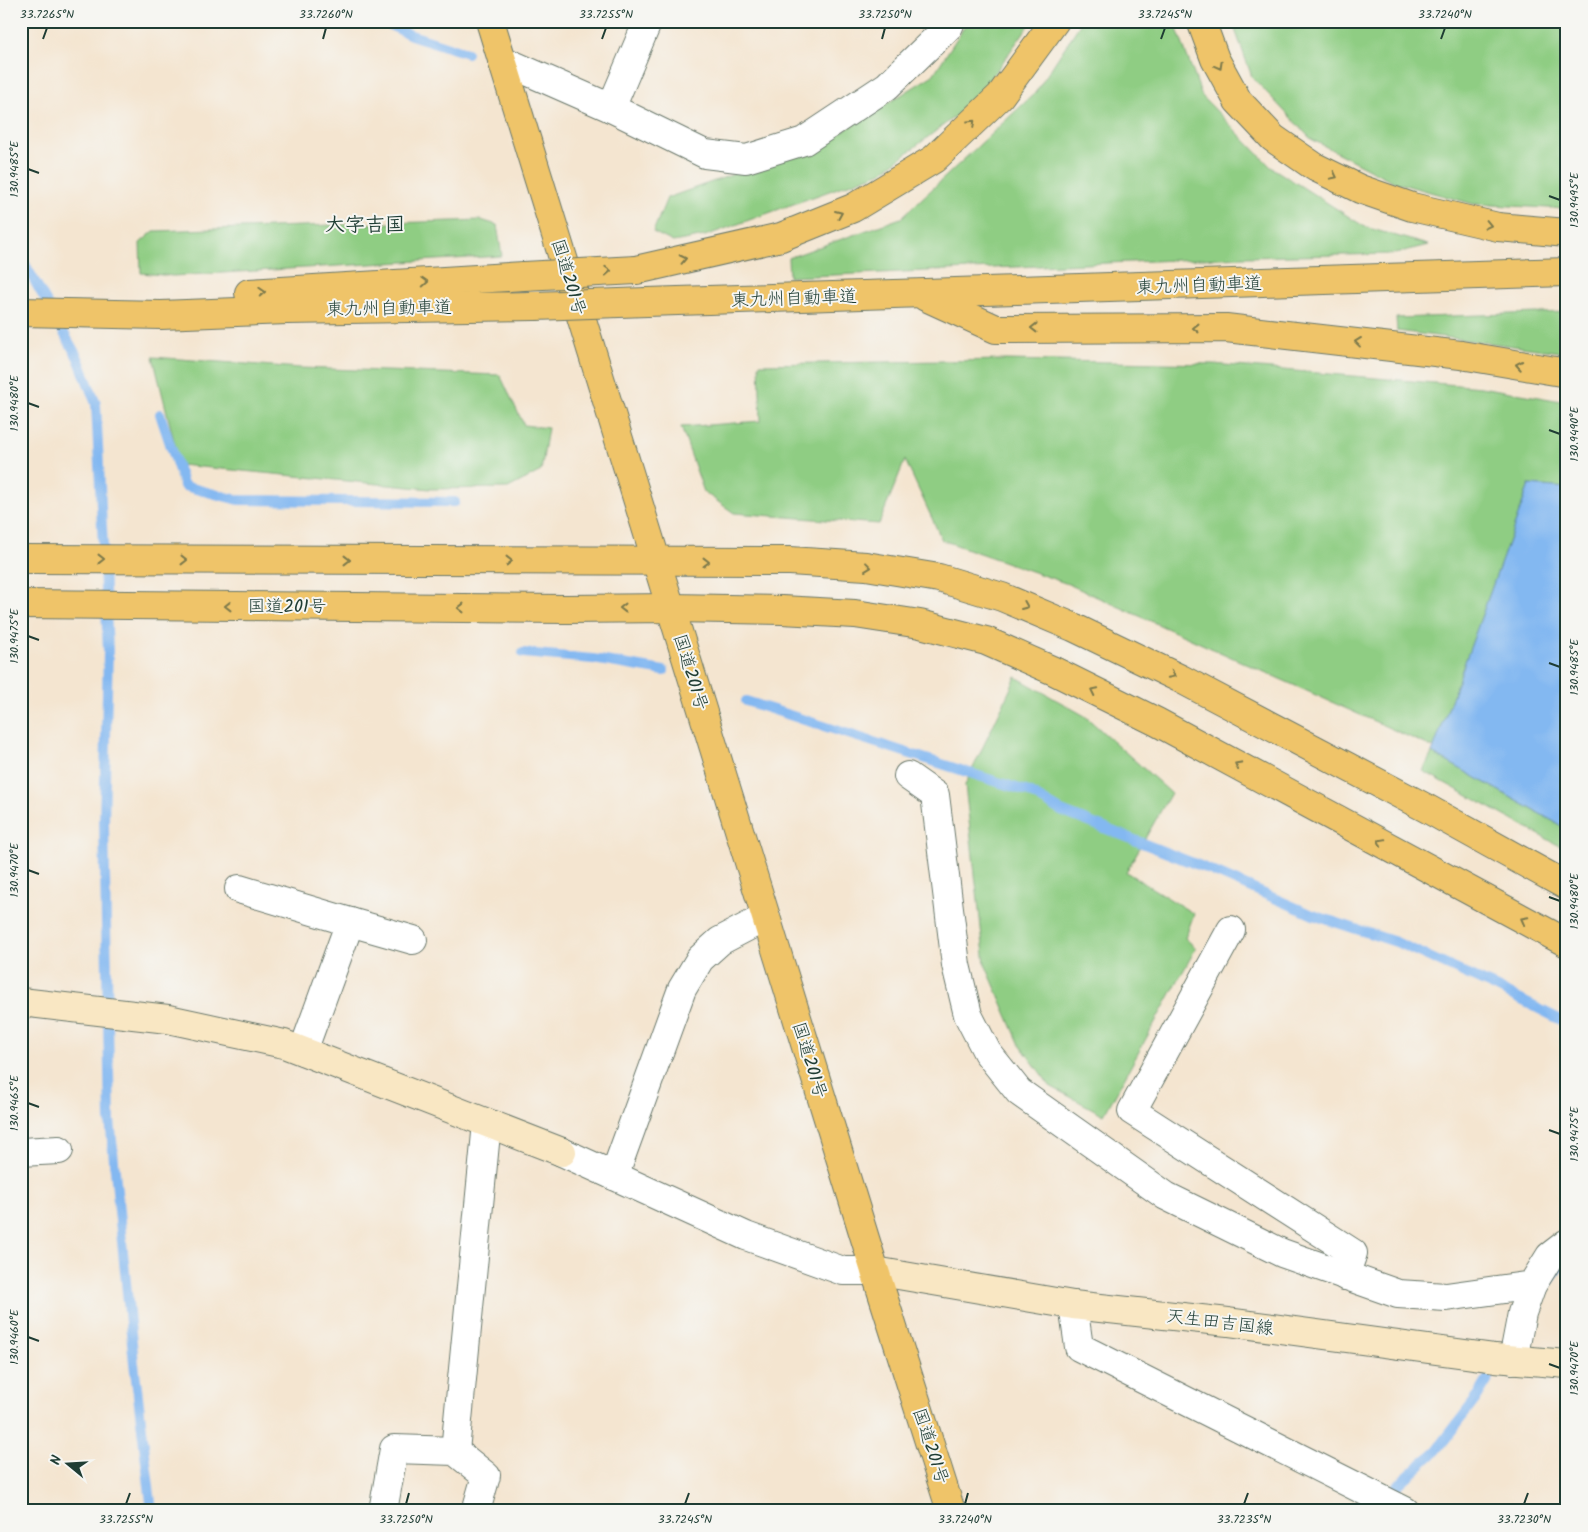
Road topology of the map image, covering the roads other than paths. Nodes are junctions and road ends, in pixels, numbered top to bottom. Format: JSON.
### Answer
{"nodes":[{"id":1,"x":648,"y":21,"type":"edge"},
{"id":2,"x":951,"y":21,"type":"edge"},
{"id":3,"x":1055,"y":21,"type":"edge"},
{"id":4,"x":1201,"y":21,"type":"edge"},
{"id":5,"x":492,"y":23,"type":"edge"},
{"id":6,"x":502,"y":60,"type":"junction"},
{"id":7,"x":612,"y":108,"type":"junction"},
{"id":8,"x":1567,"y":233,"type":"edge"},
{"id":9,"x":1567,"y":272,"type":"edge"},
{"id":10,"x":921,"y":294,"type":"junction"},
{"id":11,"x":21,"y":306,"type":"edge"},
{"id":12,"x":161,"y":307,"type":"junction"},
{"id":13,"x":21,"y":312,"type":"edge"},
{"id":14,"x":1567,"y":373,"type":"edge"},
{"id":15,"x":21,"y":559,"type":"edge"},
{"id":16,"x":657,"y":562,"type":"junction"},
{"id":17,"x":21,"y":604,"type":"edge"},
{"id":18,"x":672,"y":608,"type":"junction"},
{"id":19,"x":908,"y":776,"type":"dead end"},
{"id":20,"x":1567,"y":886,"type":"edge"},
{"id":21,"x":239,"y":889,"type":"dead end"},
{"id":22,"x":766,"y":917,"type":"junction"},
{"id":23,"x":350,"y":922,"type":"junction"},
{"id":24,"x":1231,"y":930,"type":"dead end"},
{"id":25,"x":413,"y":940,"type":"dead end"},
{"id":26,"x":1567,"y":943,"type":"edge"},
{"id":27,"x":21,"y":1002,"type":"edge"},
{"id":28,"x":303,"y":1051,"type":"junction"},
{"id":29,"x":487,"y":1123,"type":"junction"},
{"id":30,"x":59,"y":1150,"type":"dead end"},
{"id":31,"x":21,"y":1152,"type":"edge"},
{"id":32,"x":562,"y":1152,"type":"joint"},
{"id":33,"x":614,"y":1176,"type":"junction"},
{"id":34,"x":1567,"y":1243,"type":"edge"},
{"id":35,"x":875,"y":1271,"type":"junction"},
{"id":36,"x":1345,"y":1276,"type":"junction"},
{"id":37,"x":1532,"y":1285,"type":"junction"},
{"id":38,"x":1074,"y":1305,"type":"junction"},
{"id":39,"x":1513,"y":1360,"type":"junction"},
{"id":40,"x":1567,"y":1364,"type":"edge"},
{"id":41,"x":456,"y":1451,"type":"junction"},
{"id":42,"x":383,"y":1511,"type":"edge"},
{"id":43,"x":476,"y":1511,"type":"edge"},
{"id":44,"x":951,"y":1511,"type":"edge"},
{"id":45,"x":1405,"y":1511,"type":"edge"}],
"edges":[{"from":1,"to":7,"type":"street"},
{"from":2,"to":7,"type":"street"},
{"from":12,"to":3,"type":"highway","one_way":true,"bridge":true},
{"from":4,"to":8,"type":"highway","one_way":true},
{"from":5,"to":6,"type":"highway","name":"国道201号"},
{"from":6,"to":7,"type":"street"},
{"from":6,"to":16,"type":"highway","name":"国道201号"},
{"from":9,"to":10,"type":"highway","name":"東九州自動車道"},
{"from":10,"to":12,"type":"highway","name":"東九州自動車道","bridge":true},
{"from":14,"to":10,"type":"highway","one_way":true},
{"from":11,"to":12,"type":"highway"},
{"from":12,"to":13,"type":"highway","name":"東九州自動車道"},
{"from":15,"to":16,"type":"highway","one_way":true},
{"from":16,"to":18,"type":"highway","name":"国道201号"},
{"from":16,"to":20,"type":"highway","one_way":true},
{"from":18,"to":17,"type":"highway","name":"国道201号","one_way":true},
{"from":18,"to":22,"type":"highway","name":"国道201号"},
{"from":26,"to":18,"type":"highway","one_way":true},
{"from":19,"to":36,"type":"street"},
{"from":21,"to":23,"type":"street"},
{"from":22,"to":33,"type":"street"},
{"from":22,"to":35,"type":"highway","name":"国道201号"},
{"from":23,"to":25,"type":"street"},
{"from":23,"to":28,"type":"street"},
{"from":24,"to":36,"type":"street"},
{"from":27,"to":28,"type":"main road"},
{"from":28,"to":29,"type":"main road"},
{"from":29,"to":32,"type":"main road"},
{"from":29,"to":41,"type":"street"},
{"from":30,"to":31,"type":"street"},
{"from":32,"to":33,"type":"street"},
{"from":33,"to":35,"type":"street"},
{"from":34,"to":37,"type":"street"},
{"from":35,"to":38,"type":"main road","name":"天生田吉国線"},
{"from":35,"to":44,"type":"highway","name":"国道201号"},
{"from":36,"to":37,"type":"street"},
{"from":37,"to":39,"type":"street"},
{"from":38,"to":39,"type":"main road","name":"天生田吉国線"},
{"from":38,"to":45,"type":"street"},
{"from":39,"to":40,"type":"main road","name":"天生田吉国線"},
{"from":41,"to":42,"type":"street"},
{"from":41,"to":43,"type":"street"}]}
